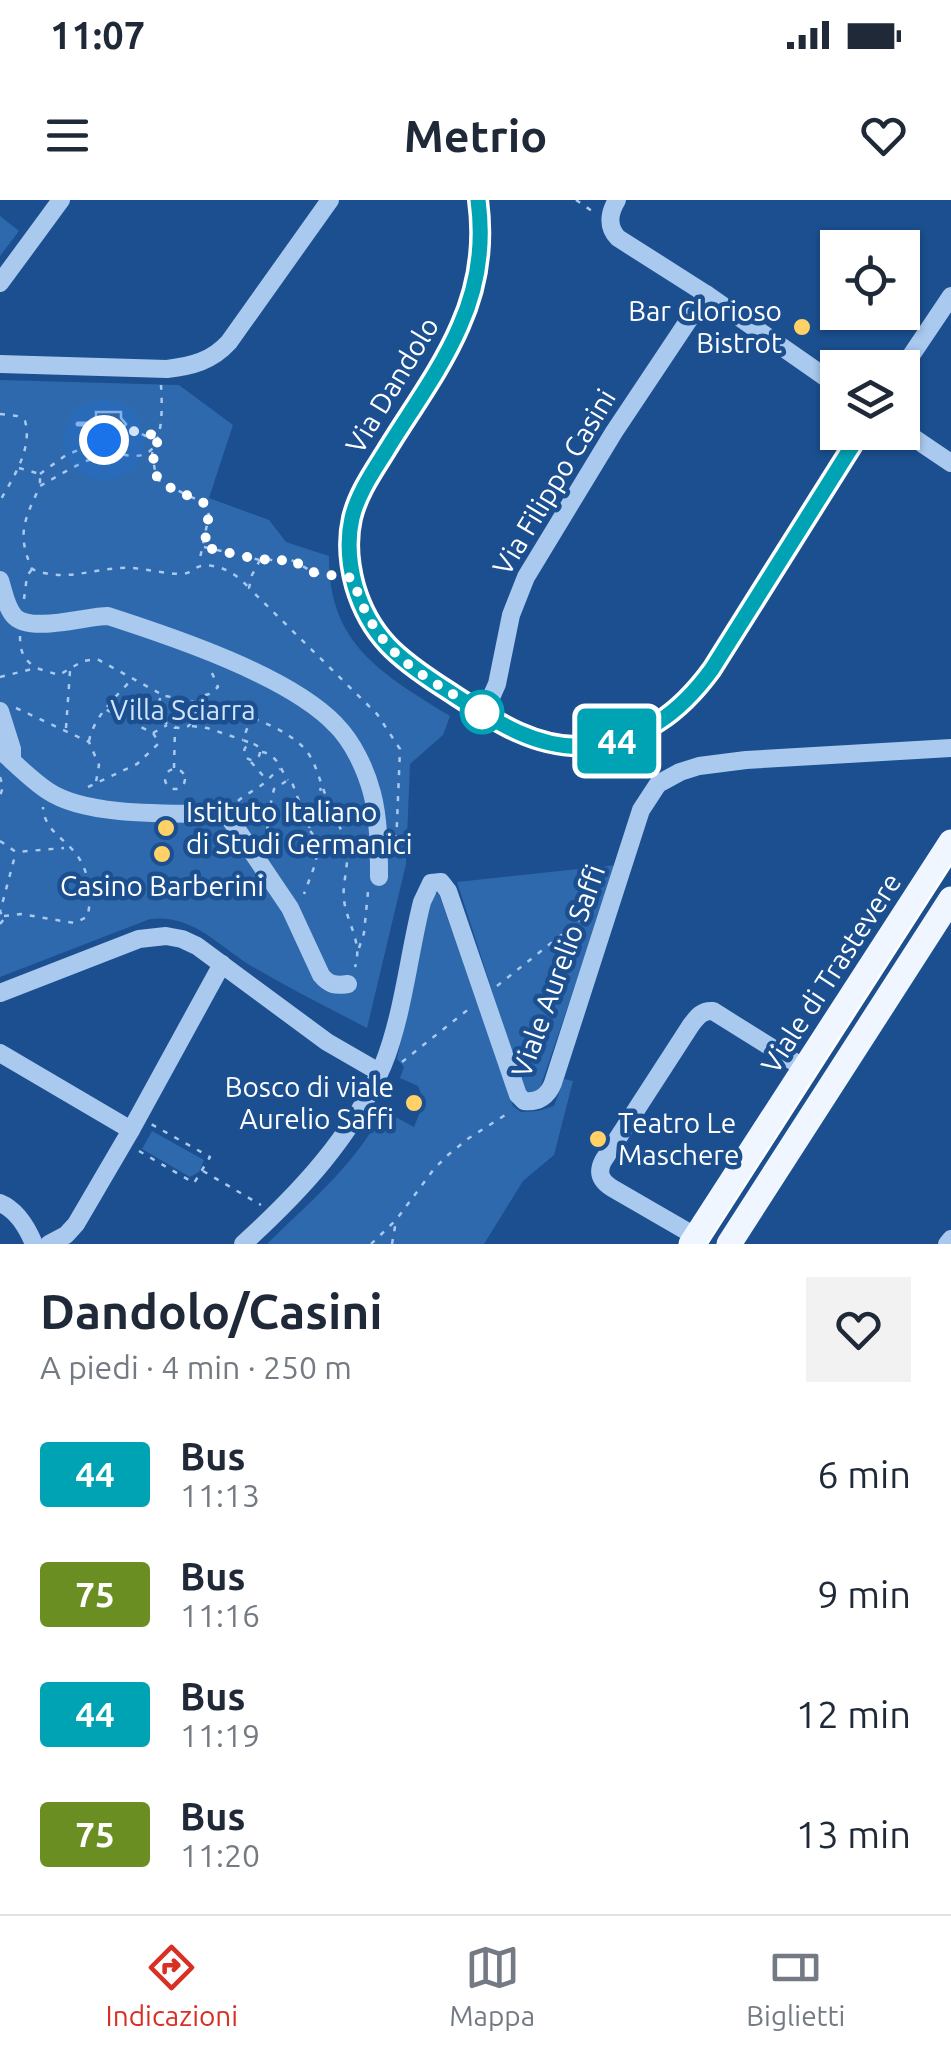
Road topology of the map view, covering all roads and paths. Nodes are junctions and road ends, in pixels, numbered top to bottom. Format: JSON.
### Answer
{"nodes":[{"id":1,"x":61,"y":200,"type":"edge"},
{"id":2,"x":330,"y":200,"type":"edge"},
{"id":3,"x":478,"y":200,"type":"edge"},
{"id":4,"x":576,"y":200,"type":"edge"},
{"id":5,"x":617,"y":200,"type":"edge"},
{"id":6,"x":610,"y":224,"type":"junction"},
{"id":7,"x":0,"y":283,"type":"edge"},
{"id":8,"x":706,"y":294,"type":"junction"},
{"id":9,"x":951,"y":296,"type":"edge"},
{"id":10,"x":915,"y":350,"type":"edge"},
{"id":11,"x":0,"y":364,"type":"edge"},
{"id":12,"x":161,"y":368,"type":"junction"},
{"id":13,"x":820,"y":373,"type":"edge"},
{"id":14,"x":0,"y":414,"type":"edge"},
{"id":15,"x":158,"y":432,"type":"junction"},
{"id":16,"x":920,"y":442,"type":"edge"},
{"id":17,"x":850,"y":450,"type":"edge"},
{"id":18,"x":152,"y":451,"type":"junction"},
{"id":19,"x":951,"y":463,"type":"edge"},
{"id":20,"x":18,"y":468,"type":"junction"},
{"id":21,"x":40,"y":474,"type":"junction"},
{"id":22,"x":40,"y":486,"type":"junction"},
{"id":23,"x":0,"y":502,"type":"edge"},
{"id":24,"x":204,"y":547,"type":"junction"},
{"id":25,"x":260,"y":560,"type":"junction"},
{"id":26,"x":198,"y":566,"type":"junction"},
{"id":27,"x":32,"y":569,"type":"junction"},
{"id":28,"x":353,"y":578,"type":"junction"},
{"id":29,"x":0,"y":580,"type":"edge"},
{"id":30,"x":250,"y":588,"type":"junction"},
{"id":31,"x":25,"y":623,"type":"junction"},
{"id":32,"x":36,"y":668,"type":"junction"},
{"id":33,"x":70,"y":669,"type":"junction"},
{"id":34,"x":211,"y":672,"type":"dead end"},
{"id":35,"x":0,"y":677,"type":"edge"},
{"id":36,"x":133,"y":678,"type":"junction"},
{"id":37,"x":161,"y":695,"type":"junction"},
{"id":38,"x":198,"y":702,"type":"junction"},
{"id":39,"x":105,"y":709,"type":"junction"},
{"id":40,"x":0,"y":712,"type":"edge"},
{"id":41,"x":484,"y":713,"type":"junction"},
{"id":42,"x":250,"y":718,"type":"junction"},
{"id":43,"x":168,"y":725,"type":"junction"},
{"id":44,"x":191,"y":726,"type":"junction"},
{"id":45,"x":175,"y":727,"type":"junction"},
{"id":46,"x":65,"y":731,"type":"junction"},
{"id":47,"x":153,"y":733,"type":"junction"},
{"id":48,"x":243,"y":740,"type":"junction"},
{"id":49,"x":89,"y":742,"type":"junction"},
{"id":50,"x":252,"y":744,"type":"junction"},
{"id":51,"x":951,"y":748,"type":"edge"},
{"id":52,"x":260,"y":752,"type":"junction"},
{"id":53,"x":6,"y":756,"type":"edge"},
{"id":54,"x":246,"y":758,"type":"junction"},
{"id":55,"x":174,"y":770,"type":"dead end"},
{"id":56,"x":280,"y":770,"type":"junction"},
{"id":57,"x":0,"y":777,"type":"edge"},
{"id":58,"x":288,"y":780,"type":"junction"},
{"id":59,"x":266,"y":781,"type":"junction"},
{"id":60,"x":95,"y":783,"type":"junction"},
{"id":61,"x":322,"y":786,"type":"junction"},
{"id":62,"x":274,"y":789,"type":"junction"},
{"id":63,"x":49,"y":792,"type":"junction"},
{"id":64,"x":0,"y":796,"type":"edge"},
{"id":65,"x":72,"y":802,"type":"junction"},
{"id":66,"x":224,"y":814,"type":"junction"},
{"id":67,"x":309,"y":830,"type":"junction"},
{"id":68,"x":0,"y":841,"type":"edge"},
{"id":69,"x":951,"y":842,"type":"edge"},
{"id":70,"x":66,"y":846,"type":"junction"},
{"id":71,"x":16,"y":852,"type":"junction"},
{"id":72,"x":396,"y":856,"type":"dead end"},
{"id":73,"x":261,"y":865,"type":"junction"},
{"id":74,"x":379,"y":877,"type":"joint"},
{"id":75,"x":951,"y":900,"type":"edge"},
{"id":76,"x":290,"y":908,"type":"junction"},
{"id":77,"x":586,"y":915,"type":"dead end"},
{"id":78,"x":4,"y":916,"type":"junction"},
{"id":79,"x":0,"y":924,"type":"edge"},
{"id":80,"x":359,"y":949,"type":"junction"},
{"id":81,"x":222,"y":964,"type":"junction"},
{"id":82,"x":348,"y":984,"type":"joint"},
{"id":83,"x":494,"y":988,"type":"dead end"},
{"id":84,"x":0,"y":993,"type":"edge"},
{"id":85,"x":470,"y":1007,"type":"dead end"},
{"id":86,"x":0,"y":1053,"type":"edge"},
{"id":87,"x":401,"y":1063,"type":"dead end"},
{"id":88,"x":804,"y":1068,"type":"junction"},
{"id":89,"x":380,"y":1072,"type":"junction"},
{"id":90,"x":524,"y":1101,"type":"junction"},
{"id":91,"x":135,"y":1123,"type":"junction"},
{"id":92,"x":137,"y":1150,"type":"dead end"},
{"id":93,"x":202,"y":1170,"type":"junction"},
{"id":94,"x":0,"y":1203,"type":"edge"},
{"id":95,"x":275,"y":1214,"type":"junction"},
{"id":96,"x":396,"y":1220,"type":"junction"},
{"id":97,"x":693,"y":1240,"type":"edge"},
{"id":98,"x":34,"y":1244,"type":"edge"},
{"id":99,"x":49,"y":1244,"type":"edge"},
{"id":100,"x":243,"y":1244,"type":"edge"},
{"id":101,"x":371,"y":1244,"type":"edge"},
{"id":102,"x":392,"y":1244,"type":"edge"},
{"id":103,"x":729,"y":1244,"type":"edge"}],
"edges":[{"from":1,"to":7,"type":"street"},
{"from":2,"to":12,"type":"street"},
{"from":3,"to":28,"type":"street","name":"Via Dandolo"},
{"from":4,"to":6,"type":"path"},
{"from":5,"to":6,"type":"street"},
{"from":6,"to":8,"type":"street"},
{"from":8,"to":13,"type":"street"},
{"from":8,"to":41,"type":"street","name":"Via Filippo Casini"},
{"from":9,"to":10,"type":"street"},
{"from":11,"to":12,"type":"street"},
{"from":12,"to":15,"type":"path"},
{"from":14,"to":20,"type":"path"},
{"from":15,"to":18,"type":"path"},
{"from":15,"to":21,"type":"path"},
{"from":16,"to":19,"type":"street"},
{"from":17,"to":41,"type":"street","name":"Via Dandolo"},
{"from":18,"to":22,"type":"path"},
{"from":18,"to":24,"type":"path"},
{"from":20,"to":21,"type":"path"},
{"from":20,"to":23,"type":"path"},
{"from":21,"to":22,"type":"path"},
{"from":22,"to":27,"type":"path"},
{"from":24,"to":25,"type":"path"},
{"from":24,"to":26,"type":"path"},
{"from":25,"to":28,"type":"path"},
{"from":25,"to":30,"type":"path"},
{"from":26,"to":27,"type":"path"},
{"from":26,"to":30,"type":"path"},
{"from":27,"to":31,"type":"path"},
{"from":28,"to":41,"type":"street","name":"Via Dandolo"},
{"from":29,"to":31,"type":"street"},
{"from":30,"to":72,"type":"path"},
{"from":31,"to":32,"type":"path"},
{"from":31,"to":74,"type":"street"},
{"from":32,"to":33,"type":"path"},
{"from":32,"to":35,"type":"path"},
{"from":33,"to":36,"type":"path"},
{"from":33,"to":46,"type":"path"},
{"from":34,"to":38,"type":"path"},
{"from":36,"to":37,"type":"path"},
{"from":36,"to":39,"type":"path"},
{"from":37,"to":38,"type":"path"},
{"from":37,"to":43,"type":"path"},
{"from":38,"to":42,"type":"path"},
{"from":38,"to":44,"type":"path"},
{"from":39,"to":47,"type":"path"},
{"from":39,"to":49,"type":"path"},
{"from":40,"to":46,"type":"path"},
{"from":40,"to":53,"type":"street"},
{"from":42,"to":48,"type":"path"},
{"from":42,"to":61,"type":"path"},
{"from":43,"to":45,"type":"path"},
{"from":43,"to":47,"type":"path"},
{"from":44,"to":45,"type":"path"},
{"from":44,"to":48,"type":"path"},
{"from":45,"to":55,"type":"path"},
{"from":46,"to":49,"type":"path"},
{"from":47,"to":60,"type":"path"},
{"from":48,"to":50,"type":"path"},
{"from":49,"to":60,"type":"path"},
{"from":50,"to":52,"type":"path"},
{"from":50,"to":54,"type":"path"},
{"from":51,"to":90,"type":"street","name":"Viale Aurelio Saffi"},
{"from":52,"to":54,"type":"path"},
{"from":52,"to":56,"type":"path"},
{"from":53,"to":63,"type":"street"},
{"from":54,"to":59,"type":"path"},
{"from":56,"to":58,"type":"path"},
{"from":56,"to":59,"type":"path"},
{"from":57,"to":64,"type":"path"},
{"from":58,"to":62,"type":"path"},
{"from":58,"to":67,"type":"path"},
{"from":59,"to":62,"type":"path"},
{"from":59,"to":66,"type":"path"},
{"from":60,"to":65,"type":"path"},
{"from":61,"to":67,"type":"path"},
{"from":61,"to":80,"type":"path"},
{"from":62,"to":73,"type":"path"},
{"from":63,"to":65,"type":"street"},
{"from":63,"to":70,"type":"path"},
{"from":65,"to":66,"type":"street"},
{"from":66,"to":73,"type":"street"},
{"from":67,"to":76,"type":"path"},
{"from":68,"to":71,"type":"path"},
{"from":69,"to":88,"type":"main road","name":"Viale di Trastevere"},
{"from":70,"to":71,"type":"path"},
{"from":70,"to":78,"type":"path"},
{"from":71,"to":78,"type":"path"},
{"from":73,"to":76,"type":"street"},
{"from":74,"to":80,"type":"path"},
{"from":75,"to":103,"type":"main road"},
{"from":76,"to":82,"type":"street"},
{"from":77,"to":83,"type":"path"},
{"from":78,"to":79,"type":"path"},
{"from":80,"to":82,"type":"path"},
{"from":81,"to":84,"type":"street"},
{"from":81,"to":89,"type":"street"},
{"from":81,"to":91,"type":"street"},
{"from":85,"to":87,"type":"path"},
{"from":86,"to":91,"type":"street"},
{"from":88,"to":97,"type":"main road","name":"Viale di Trastevere"},
{"from":88,"to":97,"type":"street"},
{"from":89,"to":90,"type":"street","name":"Viale Aurelio Saffi"},
{"from":89,"to":95,"type":"street","name":"Viale Aurelio Saffi"},
{"from":90,"to":96,"type":"path"},
{"from":91,"to":93,"type":"path"},
{"from":91,"to":99,"type":"street"},
{"from":92,"to":93,"type":"path"},
{"from":93,"to":95,"type":"path"},
{"from":94,"to":98,"type":"street"},
{"from":95,"to":100,"type":"street","name":"Viale Aurelio Saffi"},
{"from":96,"to":101,"type":"path"},
{"from":96,"to":102,"type":"path"}]}
